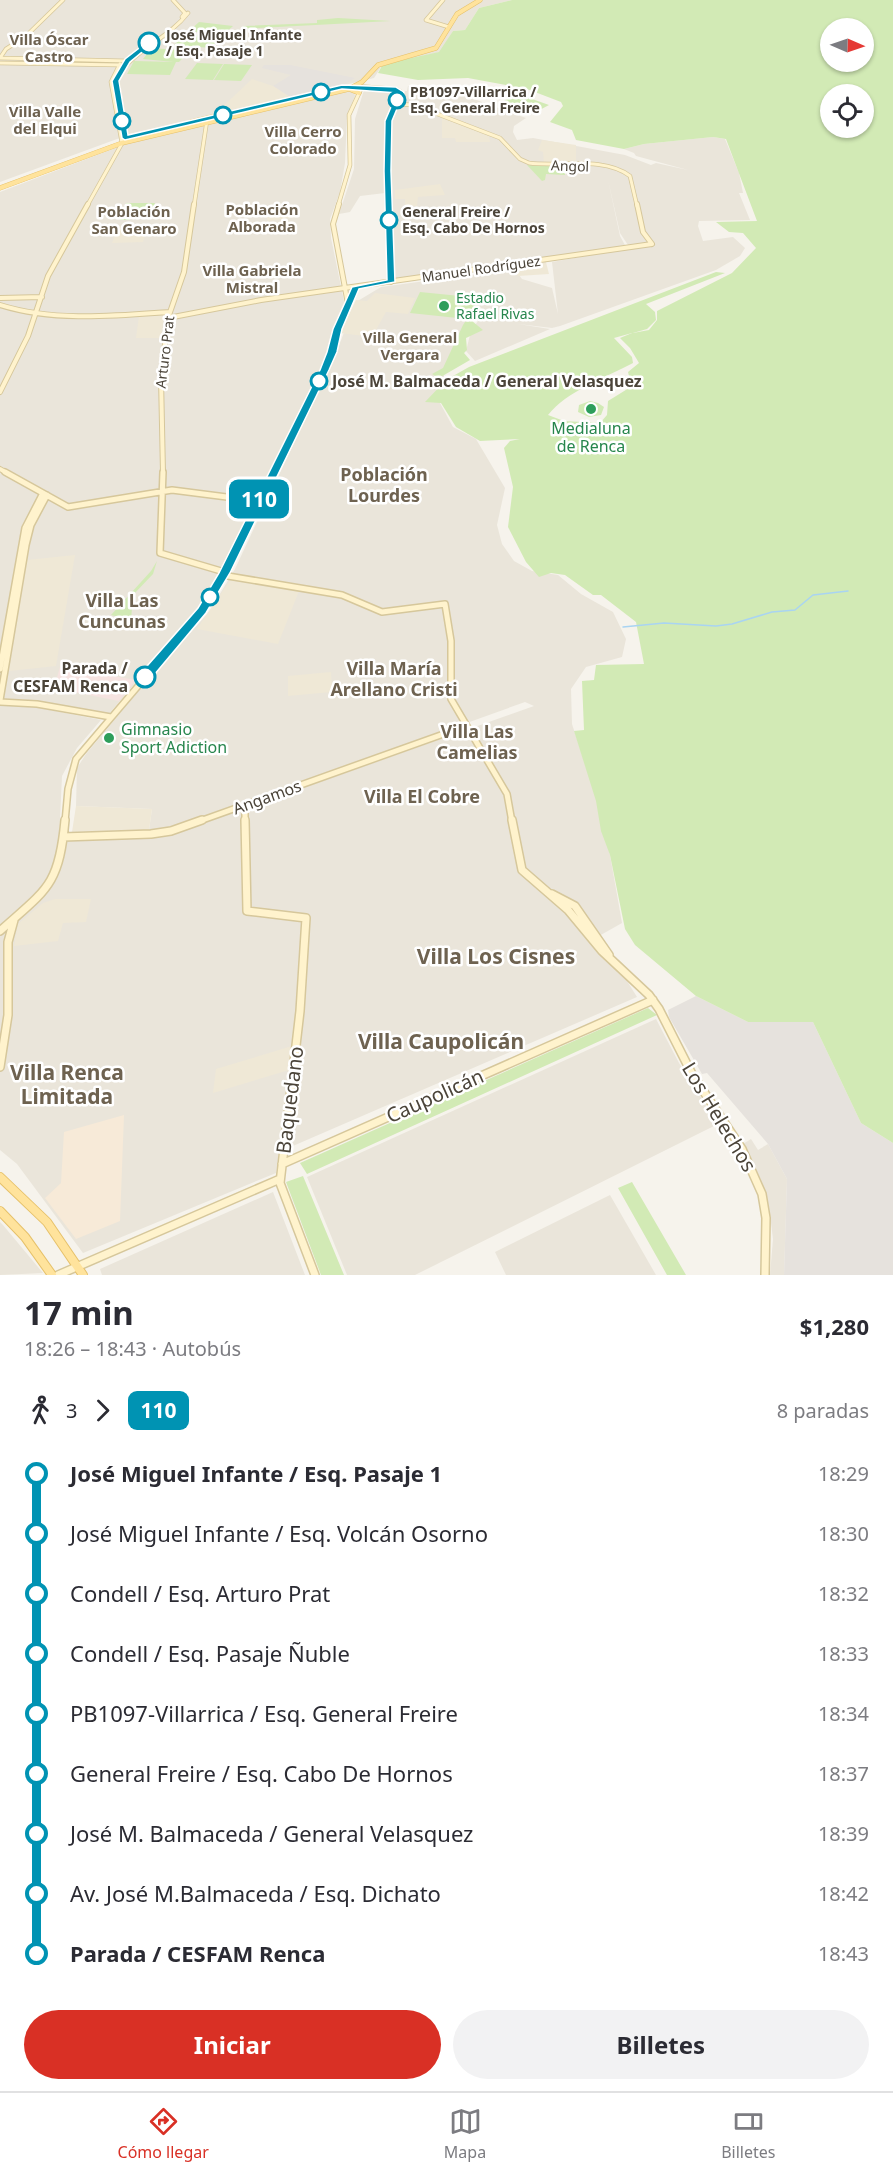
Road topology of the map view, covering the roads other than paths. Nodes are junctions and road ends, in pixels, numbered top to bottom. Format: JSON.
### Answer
{"nodes":[{"id":1,"x":63,"y":0,"type":"edge"},
{"id":2,"x":175,"y":0,"type":"edge"},
{"id":3,"x":443,"y":0,"type":"edge"},
{"id":4,"x":480,"y":0,"type":"edge"},
{"id":5,"x":179,"y":7,"type":"junction"},
{"id":6,"x":174,"y":8,"type":"dead end"},
{"id":7,"x":194,"y":11,"type":"dead end"},
{"id":8,"x":188,"y":13,"type":"junction"},
{"id":9,"x":449,"y":27,"type":"junction"},
{"id":10,"x":0,"y":59,"type":"edge"},
{"id":11,"x":124,"y":63,"type":"junction"},
{"id":12,"x":364,"y":80,"type":"junction"},
{"id":13,"x":354,"y":86,"type":"junction"},
{"id":14,"x":362,"y":87,"type":"junction"},
{"id":15,"x":344,"y":88,"type":"junction"},
{"id":16,"x":359,"y":93,"type":"junction"},
{"id":17,"x":395,"y":104,"type":"junction"},
{"id":18,"x":207,"y":121,"type":"junction"},
{"id":19,"x":504,"y":141,"type":"joint"},
{"id":20,"x":122,"y":142,"type":"junction"},
{"id":21,"x":610,"y":167,"type":"joint"},
{"id":22,"x":0,"y":186,"type":"edge"},
{"id":23,"x":652,"y":244,"type":"joint"},
{"id":24,"x":391,"y":282,"type":"junction"},
{"id":25,"x":356,"y":287,"type":"junction"},
{"id":26,"x":344,"y":289,"type":"junction"},
{"id":27,"x":42,"y":297,"type":"junction"},
{"id":28,"x":0,"y":298,"type":"edge"},
{"id":29,"x":0,"y":305,"type":"edge"},
{"id":30,"x":347,"y":306,"type":"junction"},
{"id":31,"x":38,"y":311,"type":"junction"},
{"id":32,"x":170,"y":312,"type":"junction"},
{"id":33,"x":168,"y":318,"type":"junction"},
{"id":34,"x":0,"y":392,"type":"edge"},
{"id":35,"x":0,"y":469,"type":"edge"},
{"id":36,"x":164,"y":491,"type":"junction"},
{"id":37,"x":45,"y":494,"type":"junction"},
{"id":38,"x":258,"y":501,"type":"junction"},
{"id":39,"x":225,"y":573,"type":"junction"},
{"id":40,"x":0,"y":669,"type":"edge"},
{"id":41,"x":2,"y":683,"type":"edge"},
{"id":42,"x":0,"y":701,"type":"edge"},
{"id":43,"x":111,"y":717,"type":"junction"},
{"id":44,"x":466,"y":726,"type":"junction"},
{"id":45,"x":245,"y":805,"type":"junction"},
{"id":46,"x":63,"y":837,"type":"junction"},
{"id":47,"x":547,"y":892,"type":"joint"},
{"id":48,"x":17,"y":914,"type":"junction"},
{"id":49,"x":0,"y":931,"type":"edge"},
{"id":50,"x":0,"y":946,"type":"edge"},
{"id":51,"x":8,"y":950,"type":"junction"},
{"id":52,"x":614,"y":963,"type":"joint"},
{"id":53,"x":653,"y":1000,"type":"junction"},
{"id":54,"x":0,"y":1067,"type":"edge"},
{"id":55,"x":282,"y":1164,"type":"junction"},
{"id":56,"x":0,"y":1177,"type":"edge"},
{"id":57,"x":280,"y":1179,"type":"junction"},
{"id":58,"x":1,"y":1213,"type":"edge"},
{"id":59,"x":81,"y":1271,"type":"edge"},
{"id":60,"x":52,"y":1275,"type":"edge"},
{"id":61,"x":58,"y":1275,"type":"edge"},
{"id":62,"x":315,"y":1275,"type":"edge"},
{"id":63,"x":765,"y":1275,"type":"edge"}],
"edges":[{"from":1,"to":10,"type":"street"},
{"from":2,"to":5,"type":"street"},
{"from":2,"to":8,"type":"street"},
{"from":3,"to":9,"type":"street"},
{"from":4,"to":9,"type":"main road"},
{"from":5,"to":6,"type":"street"},
{"from":5,"to":11,"type":"street"},
{"from":7,"to":8,"type":"street"},
{"from":8,"to":11,"type":"street"},
{"from":9,"to":12,"type":"main road"},
{"from":10,"to":11,"type":"street"},
{"from":11,"to":20,"type":"street"},
{"from":12,"to":13,"type":"main road"},
{"from":12,"to":14,"type":"street"},
{"from":12,"to":15,"type":"main road"},
{"from":13,"to":14,"type":"street"},
{"from":13,"to":15,"type":"main road"},
{"from":14,"to":16,"type":"street"},
{"from":14,"to":17,"type":"street"},
{"from":15,"to":16,"type":"main road"},
{"from":15,"to":18,"type":"main road"},
{"from":16,"to":26,"type":"street"},
{"from":17,"to":19,"type":"street"},
{"from":17,"to":24,"type":"street"},
{"from":18,"to":20,"type":"main road"},
{"from":18,"to":32,"type":"street","name":"Arturo Prat"},
{"from":19,"to":21,"type":"street","name":"Angol"},
{"from":20,"to":22,"type":"main road"},
{"from":20,"to":22,"type":"main road"},
{"from":20,"to":27,"type":"street"},
{"from":21,"to":23,"type":"street"},
{"from":23,"to":24,"type":"street","name":"Manuel Rodríguez"},
{"from":24,"to":25,"type":"street","name":"Manuel Rodríguez"},
{"from":25,"to":26,"type":"street","name":"Manuel Rodríguez"},
{"from":25,"to":30,"type":"street"},
{"from":26,"to":30,"type":"street"},
{"from":26,"to":33,"type":"street","name":"Manuel Rodríguez"},
{"from":27,"to":28,"type":"street"},
{"from":27,"to":31,"type":"street"},
{"from":29,"to":31,"type":"street"},
{"from":30,"to":38,"type":"street"},
{"from":31,"to":32,"type":"street"},
{"from":31,"to":34,"type":"street"},
{"from":32,"to":33,"type":"street","name":"Arturo Prat"},
{"from":33,"to":36,"type":"street","name":"Arturo Prat"},
{"from":35,"to":37,"type":"street"},
{"from":36,"to":37,"type":"street"},
{"from":36,"to":38,"type":"street"},
{"from":36,"to":39,"type":"street","name":"Arturo Prat"},
{"from":37,"to":40,"type":"street"},
{"from":37,"to":41,"type":"street"},
{"from":38,"to":39,"type":"street"},
{"from":39,"to":43,"type":"street"},
{"from":39,"to":44,"type":"street"},
{"from":41,"to":42,"type":"street"},
{"from":42,"to":43,"type":"street"},
{"from":43,"to":46,"type":"street"},
{"from":44,"to":45,"type":"street","name":"Angamos"},
{"from":44,"to":47,"type":"street"},
{"from":45,"to":46,"type":"street","name":"Angamos"},
{"from":45,"to":55,"type":"street","name":"Baquedano"},
{"from":46,"to":48,"type":"street"},
{"from":47,"to":52,"type":"street"},
{"from":48,"to":49,"type":"street"},
{"from":48,"to":51,"type":"street"},
{"from":50,"to":51,"type":"street"},
{"from":51,"to":54,"type":"street"},
{"from":52,"to":53,"type":"street","name":"Los Helechos"},
{"from":53,"to":55,"type":"street","name":"Caupolicán"},
{"from":53,"to":63,"type":"street","name":"Los Helechos"},
{"from":55,"to":57,"type":"street","name":"Baquedano"},
{"from":56,"to":59,"type":"main road"},
{"from":57,"to":59,"type":"street"},
{"from":57,"to":62,"type":"street","name":"Baquedano"},
{"from":58,"to":60,"type":"main road"},
{"from":59,"to":61,"type":"street"}]}
